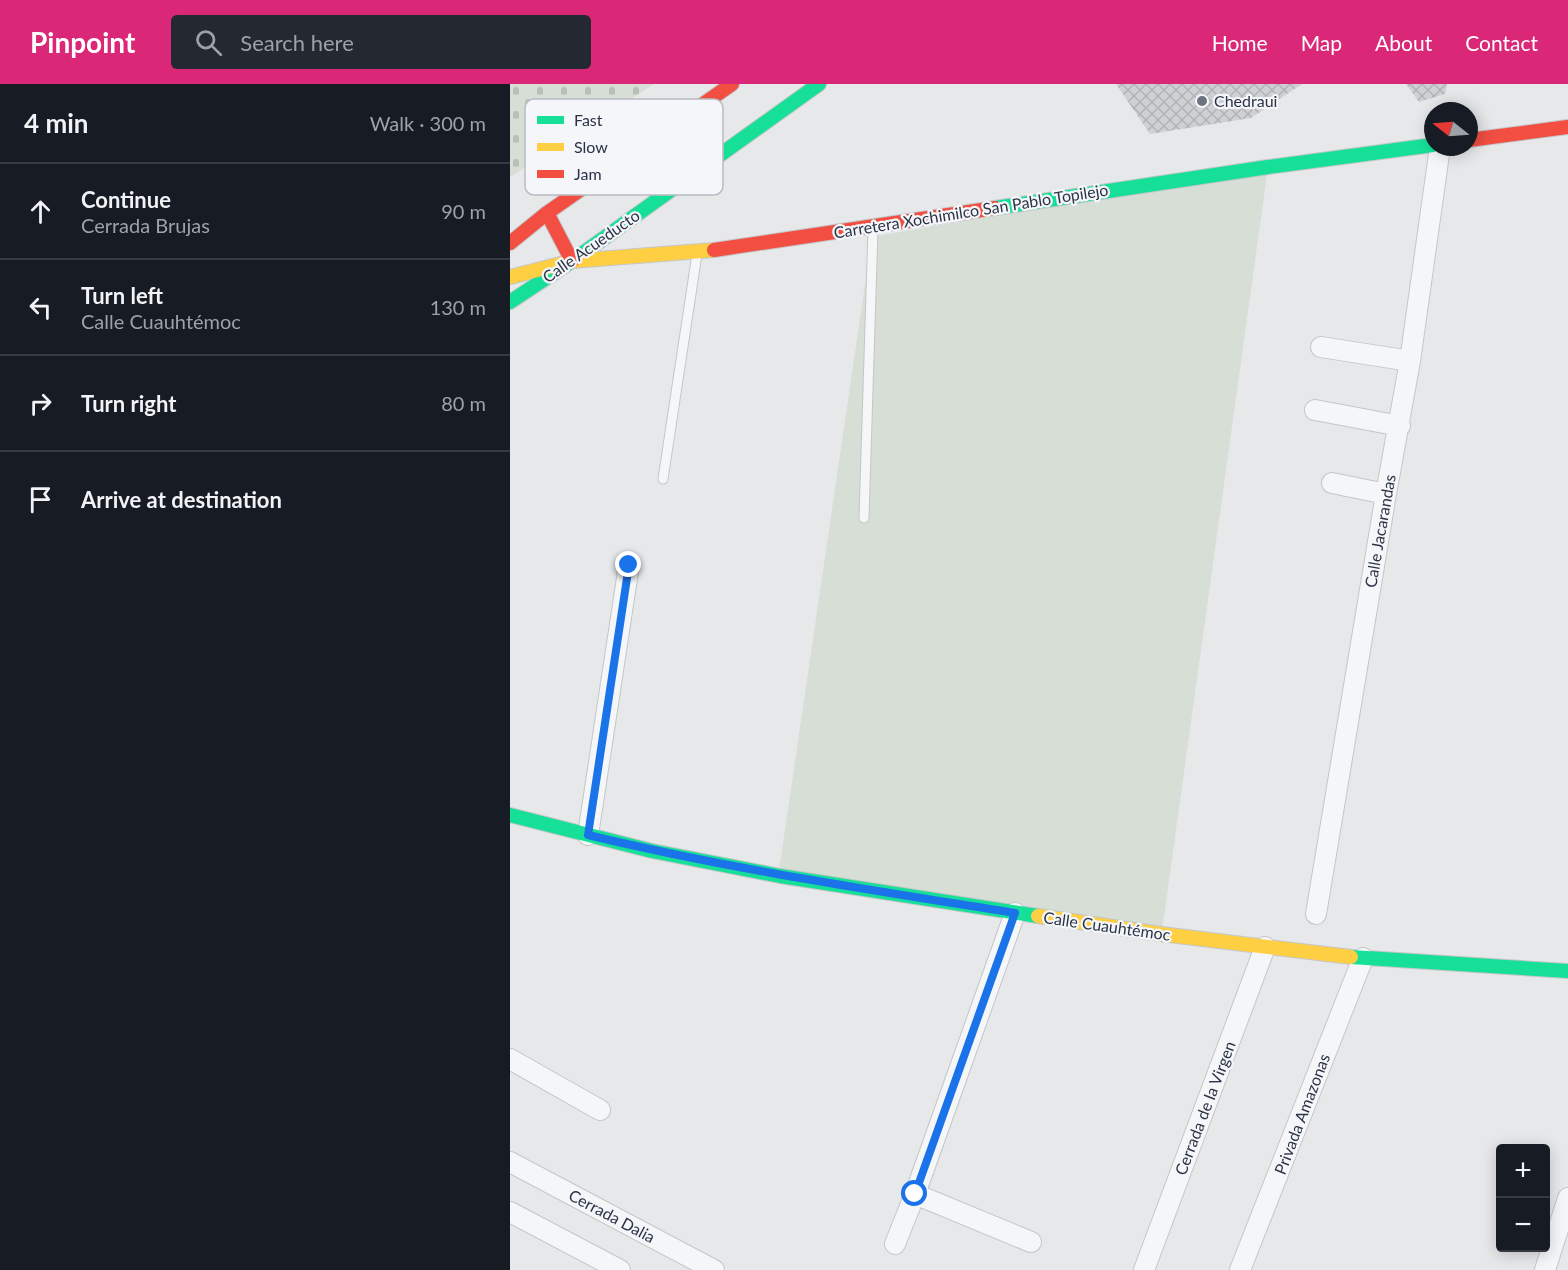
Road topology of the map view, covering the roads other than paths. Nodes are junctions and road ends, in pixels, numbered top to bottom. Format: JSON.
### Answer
{"nodes":[{"id":1,"x":732,"y":84,"type":"edge"},
{"id":2,"x":819,"y":84,"type":"edge"},
{"id":3,"x":710,"y":99,"type":"edge"},
{"id":4,"x":1568,"y":127,"type":"edge"},
{"id":5,"x":1478,"y":139,"type":"edge"},
{"id":6,"x":1424,"y":146,"type":"edge"},
{"id":7,"x":723,"y":153,"type":"edge"},
{"id":8,"x":1439,"y":156,"type":"edge"},
{"id":9,"x":573,"y":195,"type":"edge"},
{"id":10,"x":664,"y":195,"type":"edge"},
{"id":11,"x":547,"y":213,"type":"junction"},
{"id":12,"x":873,"y":226,"type":"junction"},
{"id":13,"x":510,"y":243,"type":"edge"},
{"id":14,"x":698,"y":252,"type":"junction"},
{"id":15,"x":572,"y":261,"type":"junction"},
{"id":16,"x":510,"y":277,"type":"edge"},
{"id":17,"x":510,"y":302,"type":"edge"},
{"id":18,"x":1321,"y":347,"type":"dead end"},
{"id":19,"x":1410,"y":361,"type":"junction"},
{"id":20,"x":1314,"y":410,"type":"dead end"},
{"id":21,"x":1400,"y":426,"type":"junction"},
{"id":22,"x":663,"y":479,"type":"dead end"},
{"id":23,"x":1332,"y":483,"type":"dead end"},
{"id":24,"x":1386,"y":494,"type":"junction"},
{"id":25,"x":864,"y":518,"type":"dead end"},
{"id":26,"x":629,"y":565,"type":"dead end"},
{"id":27,"x":510,"y":815,"type":"edge"},
{"id":28,"x":588,"y":835,"type":"junction"},
{"id":29,"x":1015,"y":913,"type":"junction"},
{"id":30,"x":1316,"y":914,"type":"dead end"},
{"id":31,"x":1265,"y":947,"type":"junction"},
{"id":32,"x":1363,"y":958,"type":"junction"},
{"id":33,"x":1568,"y":971,"type":"edge"},
{"id":34,"x":510,"y":1059,"type":"edge"},
{"id":35,"x":600,"y":1110,"type":"dead end"},
{"id":36,"x":510,"y":1162,"type":"edge"},
{"id":37,"x":915,"y":1194,"type":"junction"},
{"id":38,"x":1568,"y":1198,"type":"edge"},
{"id":39,"x":510,"y":1212,"type":"edge"},
{"id":40,"x":1031,"y":1242,"type":"dead end"},
{"id":41,"x":895,"y":1244,"type":"dead end"},
{"id":42,"x":620,"y":1270,"type":"edge"},
{"id":43,"x":714,"y":1270,"type":"edge"},
{"id":44,"x":1144,"y":1270,"type":"edge"},
{"id":45,"x":1240,"y":1270,"type":"edge"},
{"id":46,"x":1545,"y":1270,"type":"edge"}],
"edges":[{"from":1,"to":3,"type":"street"},
{"from":2,"to":7,"type":"street","name":"Calle Acueducto"},
{"from":4,"to":5,"type":"street"},
{"from":6,"to":12,"type":"street","name":"Carretera Xochimilco San Pablo Topilejo"},
{"from":8,"to":19,"type":"street","name":"Calle Jacarandas"},
{"from":9,"to":11,"type":"street"},
{"from":10,"to":15,"type":"street","name":"Calle Acueducto"},
{"from":11,"to":13,"type":"street"},
{"from":11,"to":15,"type":"street"},
{"from":12,"to":14,"type":"street","name":"Carretera Xochimilco San Pablo Topilejo"},
{"from":12,"to":25,"type":"lane"},
{"from":14,"to":15,"type":"street","name":"Carretera Xochimilco San Pablo Topilejo"},
{"from":14,"to":22,"type":"lane"},
{"from":15,"to":16,"type":"street","name":"Carretera Xochimilco San Pablo Topilejo"},
{"from":15,"to":17,"type":"street","name":"Calle Acueducto"},
{"from":18,"to":19,"type":"street"},
{"from":19,"to":21,"type":"street","name":"Calle Jacarandas"},
{"from":20,"to":21,"type":"street"},
{"from":21,"to":24,"type":"street","name":"Calle Jacarandas"},
{"from":23,"to":24,"type":"street"},
{"from":24,"to":30,"type":"street","name":"Calle Jacarandas"},
{"from":26,"to":28,"type":"street"},
{"from":27,"to":28,"type":"street","name":"Calle Cuauhtémoc"},
{"from":28,"to":29,"type":"street","name":"Calle Cuauhtémoc"},
{"from":29,"to":31,"type":"street","name":"Calle Cuauhtémoc"},
{"from":29,"to":37,"type":"street"},
{"from":31,"to":32,"type":"street","name":"Calle Cuauhtémoc"},
{"from":31,"to":44,"type":"street","name":"Cerrada de la Virgen"},
{"from":32,"to":33,"type":"street","name":"Calle Cuauhtémoc"},
{"from":32,"to":45,"type":"street","name":"Privada Amazonas"},
{"from":34,"to":35,"type":"street"},
{"from":36,"to":43,"type":"street","name":"Cerrada Dalia"},
{"from":37,"to":40,"type":"street"},
{"from":37,"to":41,"type":"street"},
{"from":38,"to":46,"type":"street"},
{"from":39,"to":42,"type":"street"}]}
